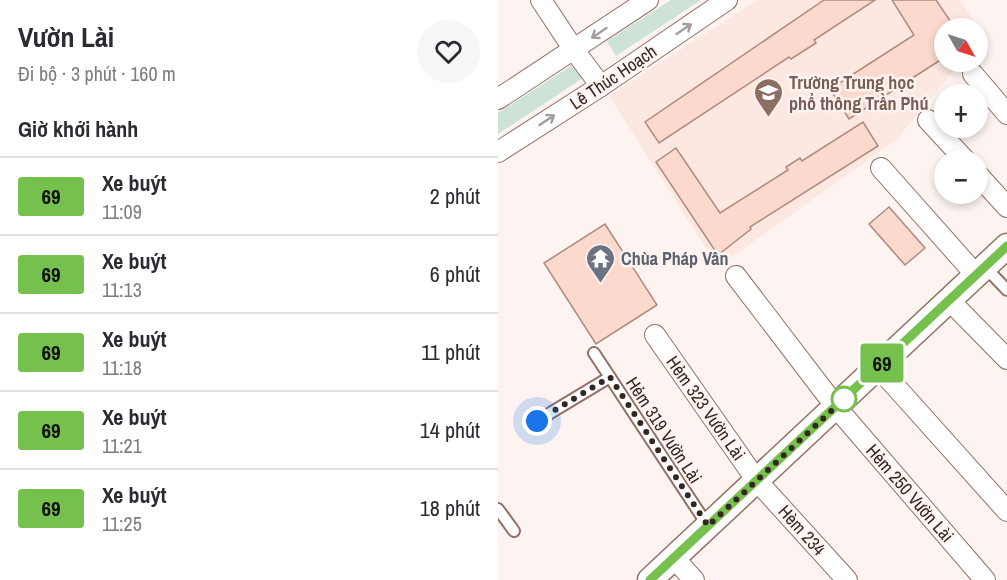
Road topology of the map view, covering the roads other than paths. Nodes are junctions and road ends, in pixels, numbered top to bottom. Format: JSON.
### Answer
{"nodes":[{"id":1,"x":541,"y":0,"type":"edge"},
{"id":2,"x":648,"y":0,"type":"edge"},
{"id":3,"x":727,"y":0,"type":"edge"},
{"id":4,"x":574,"y":50,"type":"junction"},
{"id":5,"x":973,"y":74,"type":"dead end"},
{"id":6,"x":601,"y":86,"type":"junction"},
{"id":7,"x":498,"y":99,"type":"edge"},
{"id":8,"x":1007,"y":114,"type":"edge"},
{"id":9,"x":928,"y":120,"type":"dead end"},
{"id":10,"x":956,"y":150,"type":"edge"},
{"id":11,"x":498,"y":152,"type":"edge"},
{"id":12,"x":881,"y":168,"type":"dead end"},
{"id":13,"x":988,"y":186,"type":"edge"},
{"id":14,"x":1007,"y":207,"type":"edge"},
{"id":15,"x":1007,"y":246,"type":"edge"},
{"id":16,"x":981,"y":271,"type":"junction"},
{"id":17,"x":736,"y":276,"type":"dead end"},
{"id":18,"x":1007,"y":290,"type":"edge"},
{"id":19,"x":949,"y":300,"type":"junction"},
{"id":20,"x":655,"y":335,"type":"dead end"},
{"id":21,"x":594,"y":353,"type":"dead end"},
{"id":22,"x":1007,"y":359,"type":"edge"},
{"id":23,"x":878,"y":367,"type":"junction"},
{"id":24,"x":610,"y":377,"type":"junction"},
{"id":25,"x":836,"y":407,"type":"junction"},
{"id":26,"x":537,"y":421,"type":"dead end"},
{"id":27,"x":757,"y":481,"type":"junction"},
{"id":28,"x":498,"y":509,"type":"edge"},
{"id":29,"x":1007,"y":511,"type":"edge"},
{"id":30,"x":708,"y":526,"type":"junction"},
{"id":31,"x":514,"y":531,"type":"dead end"},
{"id":32,"x":674,"y":558,"type":"junction"},
{"id":33,"x":650,"y":580,"type":"edge"},
{"id":34,"x":694,"y":580,"type":"edge"},
{"id":35,"x":847,"y":580,"type":"edge"},
{"id":36,"x":985,"y":580,"type":"edge"}],
"edges":[{"from":1,"to":4,"type":"street"},
{"from":2,"to":4,"type":"street","one_way":true},
{"from":6,"to":3,"type":"street","name":"Lê Thúc Hoạch","one_way":true},
{"from":4,"to":6,"type":"street"},
{"from":4,"to":7,"type":"street"},
{"from":5,"to":8,"type":"street"},
{"from":11,"to":6,"type":"street","name":"Lê Thúc Hoạch","one_way":true},
{"from":9,"to":10,"type":"street"},
{"from":12,"to":16,"type":"street"},
{"from":13,"to":14,"type":"street"},
{"from":15,"to":16,"type":"street"},
{"from":16,"to":18,"type":"lane"},
{"from":16,"to":19,"type":"street"},
{"from":17,"to":25,"type":"street","name":"Hẻm 250 Vườn Lài"},
{"from":19,"to":22,"type":"street"},
{"from":19,"to":23,"type":"street"},
{"from":20,"to":27,"type":"street","name":"Hẻm 323 Vườn Lài"},
{"from":21,"to":24,"type":"lane","name":"Hẻm 319 Vườn Lài"},
{"from":23,"to":25,"type":"street"},
{"from":23,"to":29,"type":"street"},
{"from":24,"to":26,"type":"lane"},
{"from":24,"to":30,"type":"lane","name":"Hẻm 319 Vườn Lài"},
{"from":25,"to":27,"type":"street"},
{"from":25,"to":36,"type":"street","name":"Hẻm 250 Vườn Lài"},
{"from":27,"to":30,"type":"street"},
{"from":27,"to":35,"type":"street","name":"Hèm 234"},
{"from":28,"to":31,"type":"lane"},
{"from":30,"to":32,"type":"street"},
{"from":32,"to":33,"type":"street"},
{"from":32,"to":34,"type":"street"}]}
